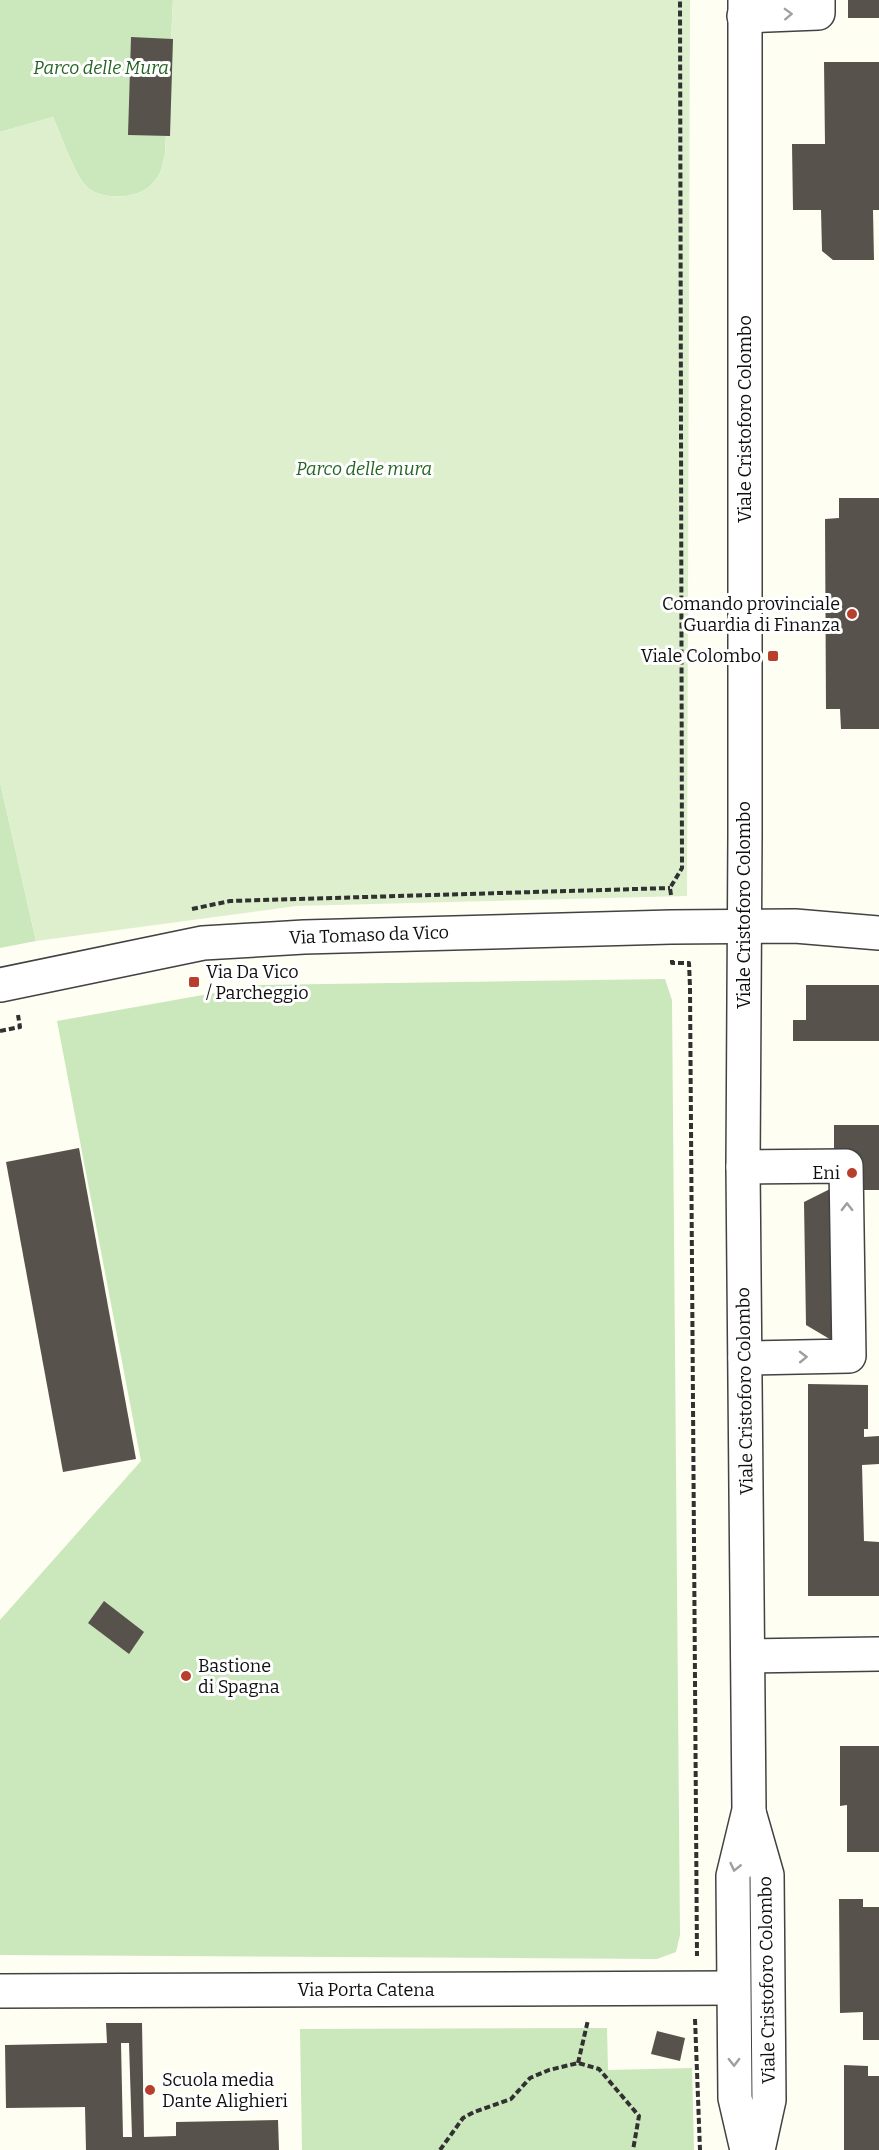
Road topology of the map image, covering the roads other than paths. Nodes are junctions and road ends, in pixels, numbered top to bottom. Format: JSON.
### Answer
{"nodes":[{"id":1,"x":818,"y":0,"type":"edge"},
{"id":2,"x":745,"y":8,"type":"edge"},
{"id":3,"x":743,"y":926,"type":"junction"},
{"id":4,"x":879,"y":933,"type":"edge"},
{"id":5,"x":0,"y":985,"type":"edge"},
{"id":6,"x":742,"y":1167,"type":"junction"},
{"id":7,"x":745,"y":1358,"type":"junction"},
{"id":8,"x":879,"y":1654,"type":"edge"},
{"id":9,"x":748,"y":1656,"type":"junction"},
{"id":10,"x":749,"y":1810,"type":"junction"},
{"id":11,"x":733,"y":1988,"type":"junction"},
{"id":12,"x":0,"y":1991,"type":"edge"},
{"id":13,"x":747,"y":2150,"type":"edge"},
{"id":14,"x":758,"y":2150,"type":"edge"}],
"edges":[{"from":2,"to":1,"type":"street","one_way":true},
{"from":2,"to":3,"type":"street","name":"Viale Cristoforo Colombo"},
{"from":3,"to":4,"type":"street","name":"Via Tomaso da Vico"},
{"from":3,"to":5,"type":"street","name":"Via Tomaso da Vico"},
{"from":3,"to":6,"type":"street","name":"Viale Cristoforo Colombo"},
{"from":6,"to":7,"type":"street","name":"Viale Cristoforo Colombo"},
{"from":7,"to":6,"type":"street","one_way":true},
{"from":7,"to":9,"type":"street","name":"Viale Cristoforo Colombo"},
{"from":8,"to":9,"type":"street"},
{"from":9,"to":10,"type":"street","name":"Viale Cristoforo Colombo"},
{"from":10,"to":11,"type":"street","name":"Viale Cristoforo Colombo","one_way":true},
{"from":10,"to":14,"type":"street","name":"Viale Cristoforo Colombo"},
{"from":11,"to":12,"type":"street","name":"Via Porta Catena"},
{"from":11,"to":13,"type":"street","name":"Viale Cristoforo Colombo","one_way":true}]}
